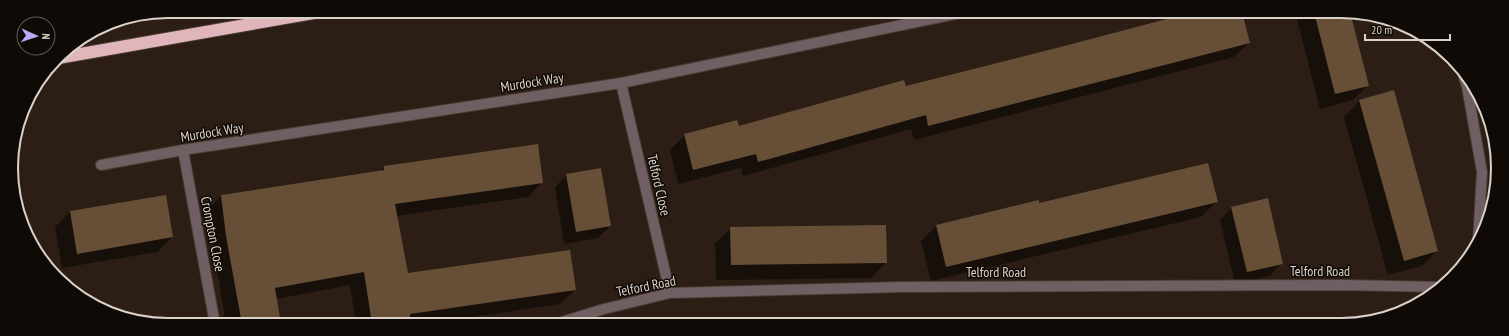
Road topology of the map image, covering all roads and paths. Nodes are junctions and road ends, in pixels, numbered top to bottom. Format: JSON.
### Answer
{"nodes":[{"id":1,"x":285,"y":18,"type":"edge"},
{"id":2,"x":936,"y":18,"type":"edge"},
{"id":3,"x":68,"y":56,"type":"edge"},
{"id":4,"x":621,"y":83,"type":"junction"},
{"id":5,"x":1467,"y":86,"type":"edge"},
{"id":6,"x":183,"y":150,"type":"junction"},
{"id":7,"x":102,"y":165,"type":"dead end"},
{"id":8,"x":1479,"y":228,"type":"edge"},
{"id":9,"x":1432,"y":287,"type":"edge"},
{"id":10,"x":670,"y":293,"type":"junction"},
{"id":11,"x":214,"y":318,"type":"edge"},
{"id":12,"x":575,"y":318,"type":"edge"}],
"edges":[{"from":1,"to":3,"type":"highway"},
{"from":2,"to":4,"type":"street","name":"Murdock Way"},
{"from":4,"to":6,"type":"street","name":"Murdock Way"},
{"from":4,"to":10,"type":"street","name":"Telford Close"},
{"from":5,"to":8,"type":"street"},
{"from":6,"to":7,"type":"street","name":"Murdock Way"},
{"from":6,"to":11,"type":"street","name":"Crompton Close"},
{"from":9,"to":10,"type":"street","name":"Telford Road"},
{"from":10,"to":12,"type":"street","name":"Telford Road"}]}
